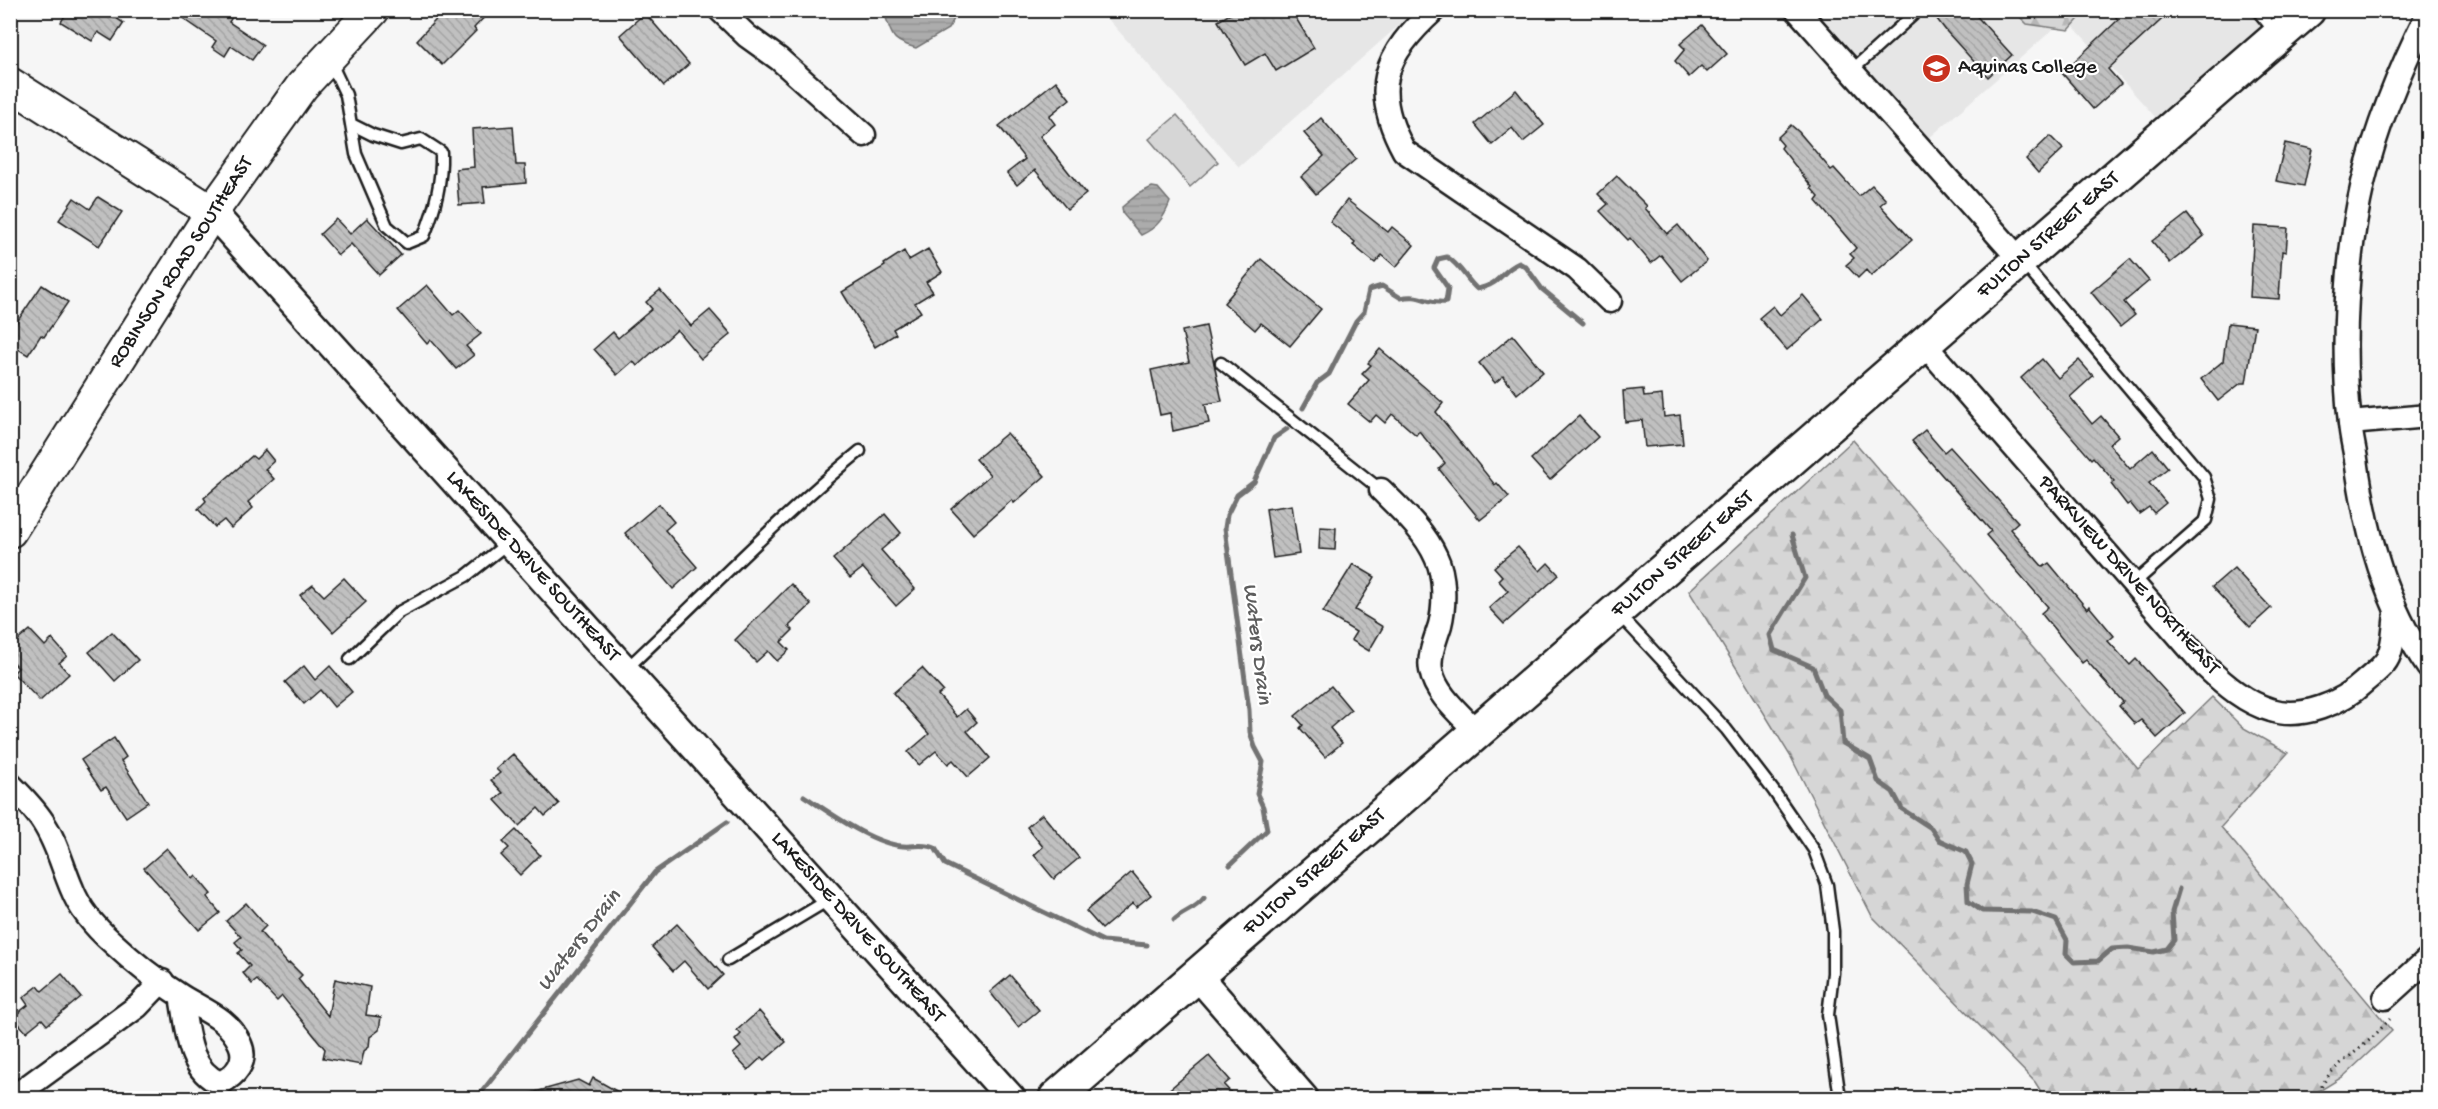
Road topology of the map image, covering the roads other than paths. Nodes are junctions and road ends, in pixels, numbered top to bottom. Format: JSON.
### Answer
{"nodes":[{"id":1,"x":374,"y":10,"type":"edge"},
{"id":2,"x":720,"y":10,"type":"edge"},
{"id":3,"x":1434,"y":10,"type":"edge"},
{"id":4,"x":1797,"y":10,"type":"edge"},
{"id":5,"x":2257,"y":10,"type":"edge"},
{"id":6,"x":2308,"y":10,"type":"edge"},
{"id":7,"x":2427,"y":13,"type":"edge"},
{"id":8,"x":1913,"y":15,"type":"dead end"},
{"id":9,"x":2279,"y":36,"type":"junction"},
{"id":10,"x":328,"y":58,"type":"junction"},
{"id":11,"x":1851,"y":71,"type":"junction"},
{"id":12,"x":10,"y":84,"type":"edge"},
{"id":13,"x":351,"y":124,"type":"junction"},
{"id":14,"x":864,"y":135,"type":"dead end"},
{"id":15,"x":212,"y":212,"type":"junction"},
{"id":16,"x":2021,"y":261,"type":"junction"},
{"id":17,"x":1610,"y":302,"type":"dead end"},
{"id":18,"x":1925,"y":345,"type":"junction"},
{"id":19,"x":1221,"y":363,"type":"dead end"},
{"id":20,"x":2427,"y":416,"type":"edge"},
{"id":21,"x":2350,"y":423,"type":"junction"},
{"id":22,"x":860,"y":451,"type":"dead end"},
{"id":23,"x":1381,"y":490,"type":"joint"},
{"id":24,"x":10,"y":531,"type":"edge"},
{"id":25,"x":509,"y":542,"type":"junction"},
{"id":26,"x":2132,"y":584,"type":"junction"},
{"id":27,"x":1617,"y":612,"type":"junction"},
{"id":28,"x":2396,"y":614,"type":"junction"},
{"id":29,"x":350,"y":659,"type":"dead end"},
{"id":30,"x":2427,"y":667,"type":"edge"},
{"id":31,"x":625,"y":670,"type":"junction"},
{"id":32,"x":1477,"y":732,"type":"junction"},
{"id":33,"x":10,"y":784,"type":"edge"},
{"id":34,"x":830,"y":899,"type":"junction"},
{"id":35,"x":2427,"y":959,"type":"edge"},
{"id":36,"x":728,"y":960,"type":"dead end"},
{"id":37,"x":1197,"y":975,"type":"junction"},
{"id":38,"x":162,"y":981,"type":"junction"},
{"id":39,"x":181,"y":996,"type":"dead end"},
{"id":40,"x":2387,"y":1008,"type":"road end"},
{"id":41,"x":12,"y":1098,"type":"edge"},
{"id":42,"x":1011,"y":1098,"type":"edge"},
{"id":43,"x":1056,"y":1098,"type":"edge"},
{"id":44,"x":1304,"y":1098,"type":"edge"},
{"id":45,"x":1840,"y":1098,"type":"edge"}],
"edges":[{"from":1,"to":10,"type":"main road","name":"ROBINSON ROAD SOUTHEAST"},
{"from":2,"to":14,"type":"street"},
{"from":3,"to":17,"type":"street"},
{"from":4,"to":11,"type":"street"},
{"from":5,"to":9,"type":"lane"},
{"from":6,"to":9,"type":"main road","name":"FULTON STREET EAST"},
{"from":7,"to":21,"type":"street"},
{"from":8,"to":11,"type":"lane"},
{"from":9,"to":16,"type":"main road","name":"FULTON STREET EAST"},
{"from":10,"to":13,"type":"lane"},
{"from":10,"to":15,"type":"main road","name":"ROBINSON ROAD SOUTHEAST"},
{"from":11,"to":16,"type":"street"},
{"from":12,"to":15,"type":"main road","name":"LAKESIDE DRIVE SOUTHEAST"},
{"from":13,"to":13,"type":"lane"},
{"from":15,"to":24,"type":"main road","name":"ROBINSON ROAD SOUTHEAST"},
{"from":15,"to":25,"type":"street","name":"LAKESIDE DRIVE SOUTHEAST"},
{"from":16,"to":18,"type":"main road","name":"FULTON STREET EAST"},
{"from":16,"to":26,"type":"lane"},
{"from":18,"to":26,"type":"street","name":"PARKVIEW DRIVE NORTHEAST"},
{"from":18,"to":27,"type":"main road","name":"FULTON STREET EAST"},
{"from":19,"to":23,"type":"lane"},
{"from":20,"to":21,"type":"street"},
{"from":21,"to":28,"type":"street"},
{"from":22,"to":31,"type":"lane"},
{"from":23,"to":32,"type":"street"},
{"from":25,"to":29,"type":"lane"},
{"from":25,"to":31,"type":"street","name":"LAKESIDE DRIVE SOUTHEAST"},
{"from":26,"to":28,"type":"street","name":"PARKVIEW DRIVE NORTHEAST"},
{"from":27,"to":32,"type":"main road","name":"FULTON STREET EAST"},
{"from":27,"to":45,"type":"lane"},
{"from":28,"to":30,"type":"street"},
{"from":31,"to":34,"type":"street","name":"LAKESIDE DRIVE SOUTHEAST"},
{"from":32,"to":37,"type":"main road","name":"FULTON STREET EAST"},
{"from":33,"to":38,"type":"street"},
{"from":34,"to":36,"type":"lane"},
{"from":34,"to":42,"type":"street","name":"LAKESIDE DRIVE SOUTHEAST"},
{"from":35,"to":40,"type":"street"},
{"from":37,"to":43,"type":"main road","name":"FULTON STREET EAST"},
{"from":37,"to":44,"type":"street"},
{"from":38,"to":39,"type":"street"},
{"from":38,"to":41,"type":"street"}]}
